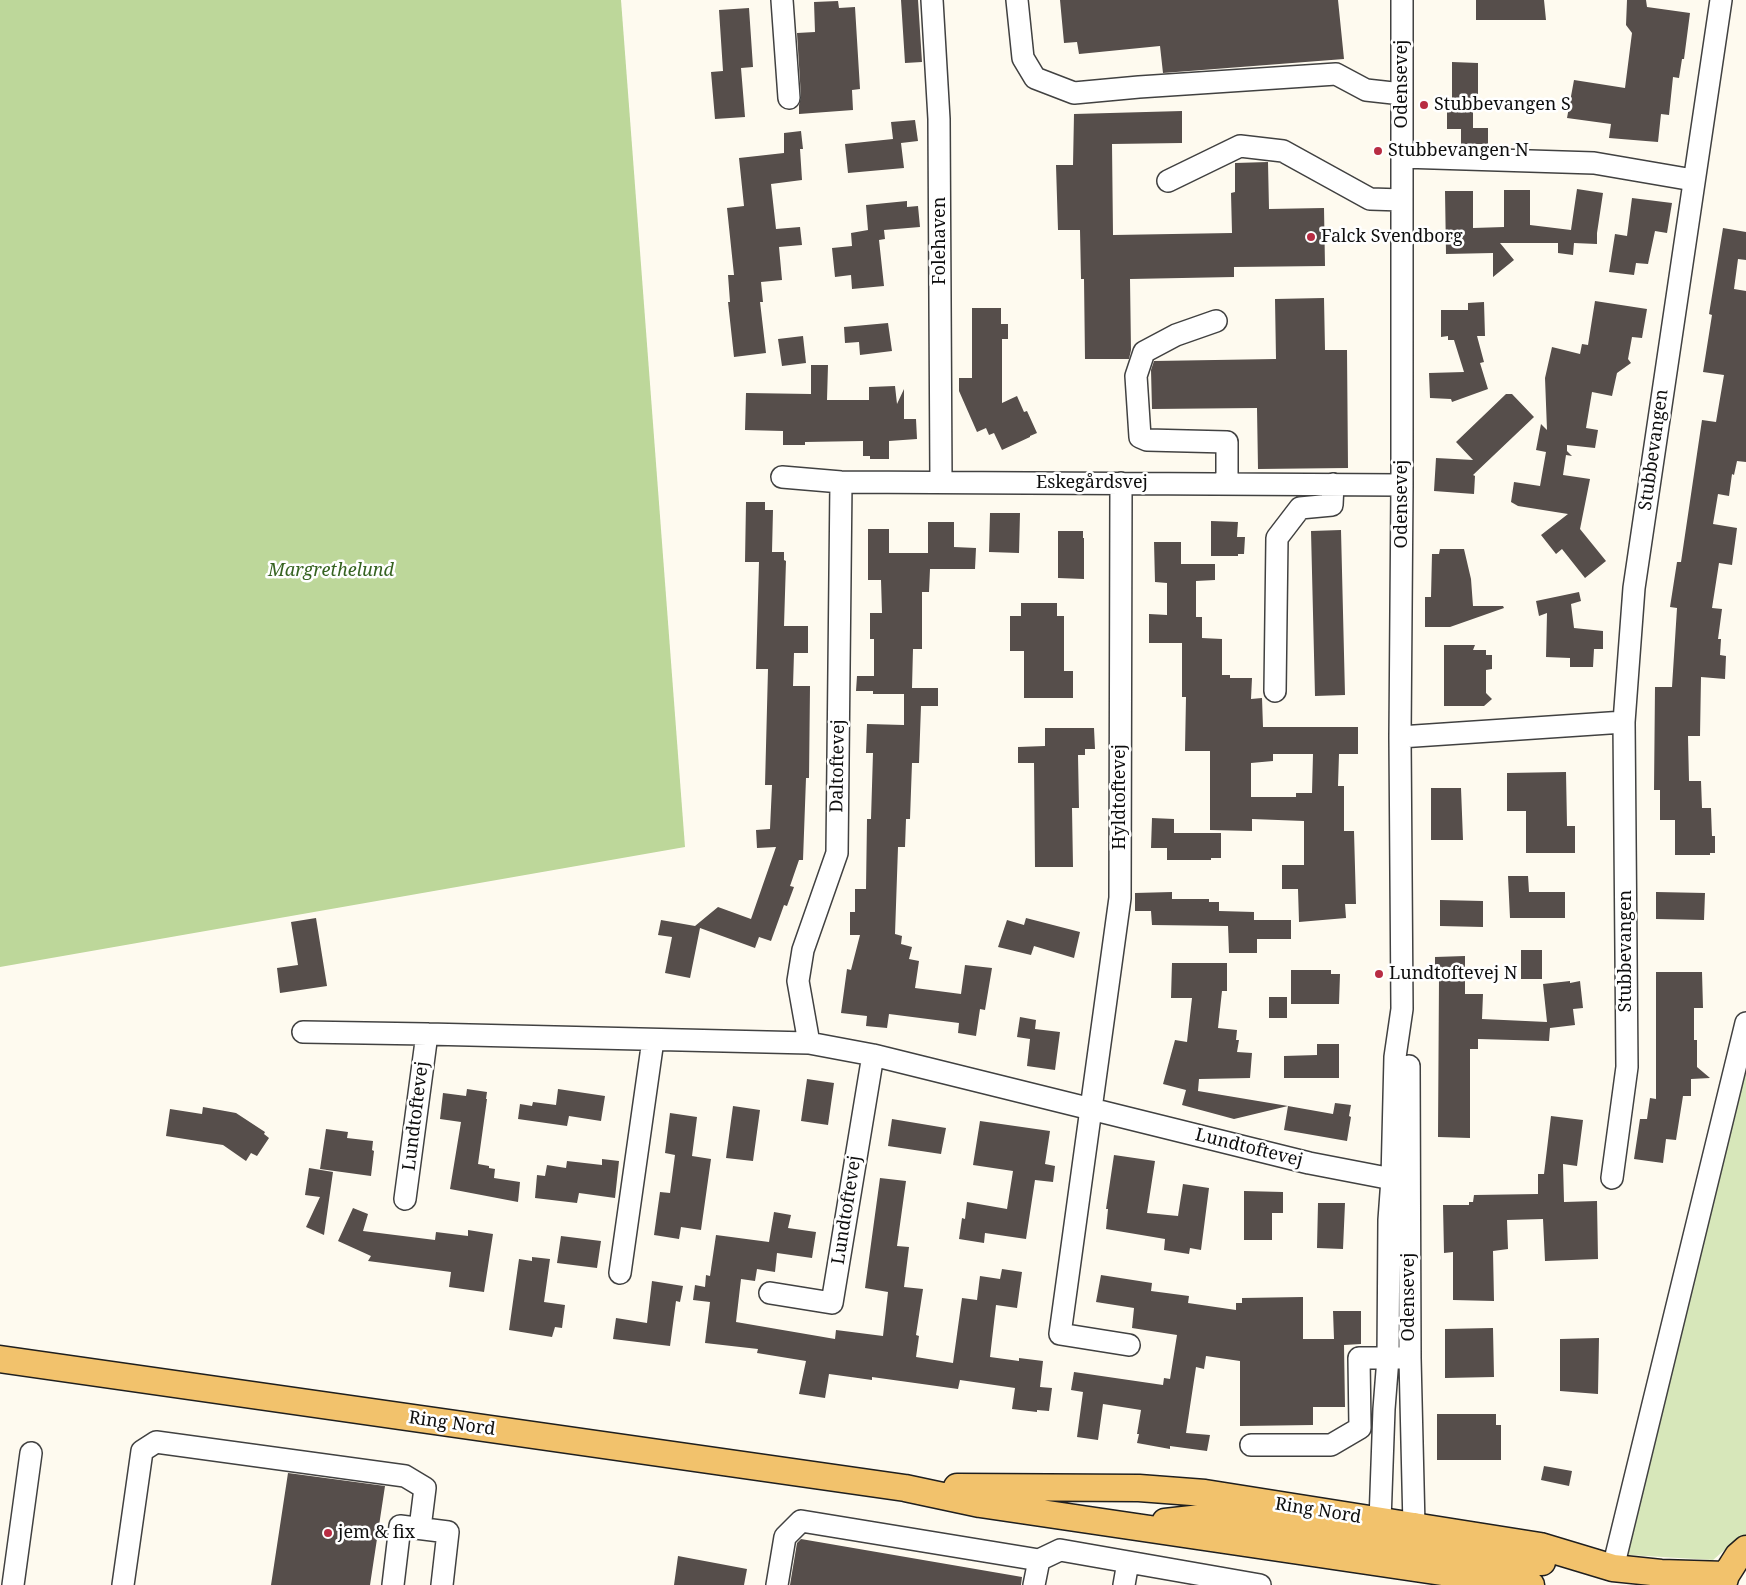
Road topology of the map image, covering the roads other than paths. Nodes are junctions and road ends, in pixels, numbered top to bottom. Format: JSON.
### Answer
{"nodes":[{"id":1,"x":782,"y":0,"type":"edge"},
{"id":2,"x":932,"y":0,"type":"edge"},
{"id":3,"x":1017,"y":0,"type":"edge"},
{"id":4,"x":1402,"y":0,"type":"edge"},
{"id":5,"x":1721,"y":0,"type":"edge"},
{"id":6,"x":1402,"y":94,"type":"junction"},
{"id":7,"x":789,"y":98,"type":"dead end"},
{"id":8,"x":1402,"y":157,"type":"junction"},
{"id":9,"x":1694,"y":180,"type":"junction"},
{"id":10,"x":1168,"y":181,"type":"dead end"},
{"id":11,"x":1402,"y":200,"type":"junction"},
{"id":12,"x":1216,"y":321,"type":"dead end"},
{"id":13,"x":782,"y":477,"type":"dead end"},
{"id":14,"x":841,"y":482,"type":"junction"},
{"id":15,"x":941,"y":482,"type":"junction"},
{"id":16,"x":1121,"y":483,"type":"junction"},
{"id":17,"x":1227,"y":484,"type":"junction"},
{"id":18,"x":1333,"y":484,"type":"junction"},
{"id":19,"x":1402,"y":485,"type":"junction"},
{"id":20,"x":1275,"y":691,"type":"dead end"},
{"id":21,"x":1624,"y":722,"type":"junction"},
{"id":22,"x":1400,"y":737,"type":"junction"},
{"id":23,"x":1746,"y":1022,"type":"edge"},
{"id":24,"x":303,"y":1032,"type":"dead end"},
{"id":25,"x":427,"y":1034,"type":"junction"},
{"id":26,"x":654,"y":1040,"type":"junction"},
{"id":27,"x":809,"y":1043,"type":"junction"},
{"id":28,"x":873,"y":1055,"type":"junction"},
{"id":29,"x":1091,"y":1108,"type":"junction"},
{"id":30,"x":1612,"y":1178,"type":"dead end"},
{"id":31,"x":1400,"y":1179,"type":"junction"},
{"id":32,"x":405,"y":1199,"type":"dead end"},
{"id":33,"x":620,"y":1274,"type":"dead end"},
{"id":34,"x":770,"y":1293,"type":"dead end"},
{"id":35,"x":1130,"y":1345,"type":"dead end"},
{"id":36,"x":1398,"y":1358,"type":"junction"},
{"id":37,"x":0,"y":1359,"type":"edge"},
{"id":38,"x":1251,"y":1446,"type":"dead end"},
{"id":39,"x":31,"y":1454,"type":"dead end"},
{"id":40,"x":905,"y":1488,"type":"junction"},
{"id":41,"x":420,"y":1528,"type":"junction"},
{"id":42,"x":1746,"y":1549,"type":"edge"},
{"id":43,"x":1397,"y":1553,"type":"edge"},
{"id":44,"x":1039,"y":1560,"type":"junction"},
{"id":45,"x":1128,"y":1562,"type":"junction"},
{"id":46,"x":1613,"y":1568,"type":"junction"},
{"id":47,"x":1725,"y":1580,"type":"edge"},
{"id":48,"x":13,"y":1585,"type":"edge"},
{"id":49,"x":123,"y":1585,"type":"edge"},
{"id":50,"x":393,"y":1585,"type":"edge"},
{"id":51,"x":442,"y":1585,"type":"edge"},
{"id":52,"x":777,"y":1585,"type":"edge"},
{"id":53,"x":1034,"y":1585,"type":"edge"},
{"id":54,"x":1124,"y":1585,"type":"edge"},
{"id":55,"x":1260,"y":1585,"type":"edge"},
{"id":56,"x":1532,"y":1585,"type":"edge"}],
"edges":[{"from":1,"to":7,"type":"street"},
{"from":2,"to":15,"type":"street","name":"Folehaven"},
{"from":3,"to":6,"type":"street"},
{"from":4,"to":6,"type":"street","name":"Odensevej"},
{"from":5,"to":9,"type":"street","name":"Stubbevangen"},
{"from":6,"to":8,"type":"street","name":"Odensevej"},
{"from":8,"to":9,"type":"street"},
{"from":8,"to":11,"type":"street","name":"Odensevej"},
{"from":9,"to":21,"type":"street","name":"Stubbevangen"},
{"from":10,"to":11,"type":"street"},
{"from":11,"to":19,"type":"street","name":"Odensevej"},
{"from":12,"to":17,"type":"street"},
{"from":13,"to":14,"type":"street","name":"Eskegårdsvej"},
{"from":14,"to":15,"type":"street","name":"Eskegårdsvej"},
{"from":14,"to":27,"type":"street","name":"Daltoftevej"},
{"from":15,"to":16,"type":"street","name":"Eskegårdsvej"},
{"from":16,"to":17,"type":"street","name":"Eskegårdsvej"},
{"from":16,"to":29,"type":"street","name":"Hyldtoftevej"},
{"from":17,"to":18,"type":"street","name":"Eskegårdsvej"},
{"from":18,"to":19,"type":"street","name":"Eskegårdsvej"},
{"from":18,"to":20,"type":"street"},
{"from":19,"to":22,"type":"street","name":"Odensevej"},
{"from":21,"to":22,"type":"street"},
{"from":21,"to":30,"type":"street","name":"Stubbevangen"},
{"from":22,"to":31,"type":"street","name":"Odensevej"},
{"from":23,"to":46,"type":"street"},
{"from":24,"to":25,"type":"street","name":"Lundtoftevej"},
{"from":25,"to":26,"type":"street","name":"Lundtoftevej"},
{"from":25,"to":32,"type":"street","name":"Lundtoftevej"},
{"from":26,"to":27,"type":"street","name":"Lundtoftevej"},
{"from":26,"to":33,"type":"street"},
{"from":27,"to":28,"type":"street","name":"Lundtoftevej"},
{"from":28,"to":29,"type":"street","name":"Lundtoftevej"},
{"from":28,"to":34,"type":"street","name":"Lundtoftevej"},
{"from":29,"to":31,"type":"street","name":"Lundtoftevej"},
{"from":29,"to":35,"type":"street"},
{"from":31,"to":36,"type":"street","name":"Odensevej"},
{"from":31,"to":36,"type":"street","name":"Odensevej"},
{"from":36,"to":38,"type":"street"},
{"from":36,"to":43,"type":"street","name":"Odensevej"},
{"from":36,"to":43,"type":"street","name":"Odensevej"},
{"from":37,"to":40,"type":"main road","name":"Ring Nord"},
{"from":39,"to":48,"type":"street"},
{"from":40,"to":43,"type":"main road","name":"Ring Nord"},
{"from":40,"to":43,"type":"main road","name":"Ring Nord"},
{"from":41,"to":49,"type":"street"},
{"from":41,"to":50,"type":"street"},
{"from":41,"to":51,"type":"street"},
{"from":42,"to":47,"type":"main road"},
{"from":43,"to":46,"type":"main road","name":"Ring Nord"},
{"from":43,"to":56,"type":"main road","name":"Ring Nord"},
{"from":44,"to":45,"type":"street"},
{"from":44,"to":52,"type":"street"},
{"from":44,"to":53,"type":"street"},
{"from":45,"to":54,"type":"street"},
{"from":45,"to":55,"type":"street"},
{"from":46,"to":47,"type":"main road","name":"Ring Nord"}]}
